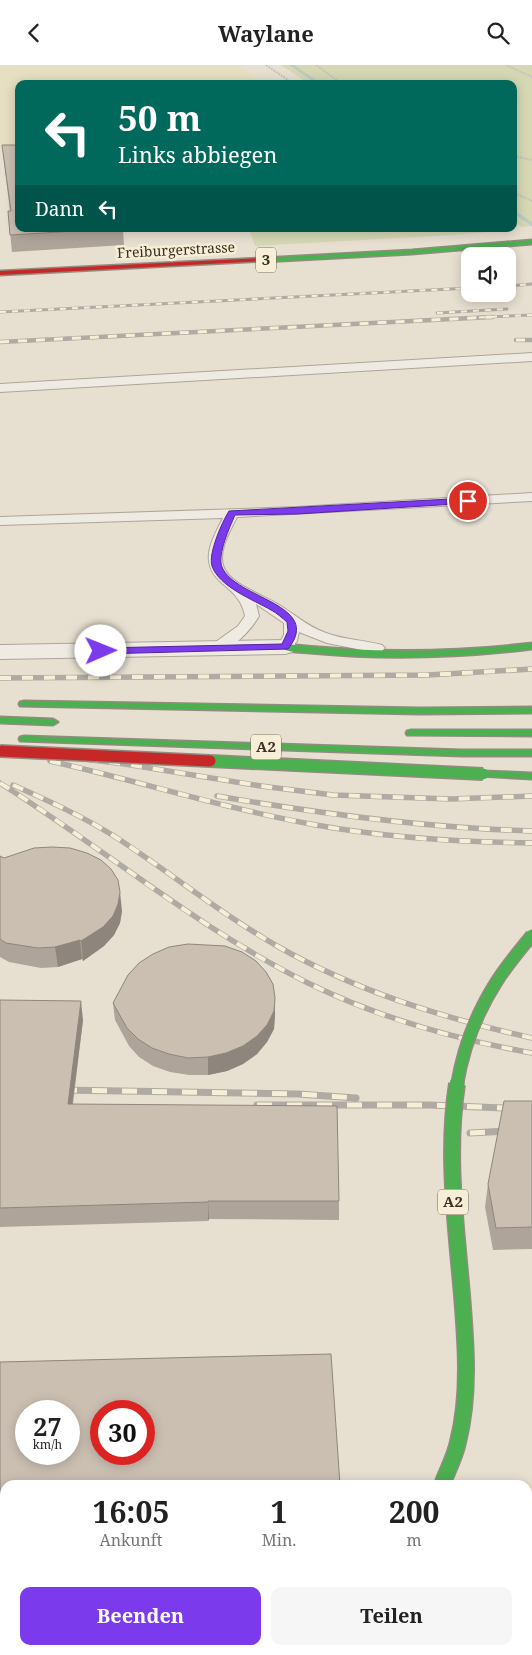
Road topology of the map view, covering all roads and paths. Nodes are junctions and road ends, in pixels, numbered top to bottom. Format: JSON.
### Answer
{"nodes":[{"id":1,"x":266,"y":65,"type":"edge"},
{"id":2,"x":316,"y":65,"type":"edge"},
{"id":3,"x":506,"y":65,"type":"edge"},
{"id":4,"x":532,"y":77,"type":"edge"},
{"id":5,"x":288,"y":80,"type":"edge"},
{"id":6,"x":337,"y":80,"type":"edge"},
{"id":7,"x":517,"y":156,"type":"edge"},
{"id":8,"x":532,"y":160,"type":"edge"},
{"id":9,"x":517,"y":194,"type":"edge"},
{"id":10,"x":532,"y":201,"type":"edge"},
{"id":11,"x":532,"y":242,"type":"edge"},
{"id":12,"x":0,"y":273,"type":"edge"},
{"id":13,"x":532,"y":357,"type":"edge"},
{"id":14,"x":0,"y":388,"type":"edge"},
{"id":15,"x":532,"y":497,"type":"edge"},
{"id":16,"x":232,"y":513,"type":"junction"},
{"id":17,"x":0,"y":521,"type":"edge"},
{"id":18,"x":238,"y":588,"type":"junction"},
{"id":19,"x":291,"y":621,"type":"junction"},
{"id":20,"x":532,"y":646,"type":"edge"},
{"id":21,"x":285,"y":647,"type":"junction"},
{"id":22,"x":215,"y":649,"type":"junction"},
{"id":23,"x":514,"y":649,"type":"junction"},
{"id":24,"x":0,"y":652,"type":"edge"},
{"id":25,"x":10,"y":703,"type":"dead end"},
{"id":26,"x":532,"y":710,"type":"edge"},
{"id":27,"x":0,"y":720,"type":"edge"},
{"id":28,"x":60,"y":722,"type":"dead end"},
{"id":29,"x":399,"y":733,"type":"dead end"},
{"id":30,"x":532,"y":733,"type":"edge"},
{"id":31,"x":10,"y":739,"type":"dead end"},
{"id":32,"x":0,"y":751,"type":"edge"},
{"id":33,"x":532,"y":753,"type":"edge"},
{"id":34,"x":532,"y":775,"type":"edge"},
{"id":35,"x":532,"y":935,"type":"edge"},
{"id":36,"x":444,"y":1480,"type":"edge"}],
"edges":[{"from":1,"to":5,"type":"path"},
{"from":2,"to":6,"type":"path"},
{"from":3,"to":4,"type":"path"},
{"from":7,"to":8,"type":"path"},
{"from":9,"to":10,"type":"path"},
{"from":11,"to":12,"type":"main road","name":"Freiburgerstrasse","number":"3"},
{"from":13,"to":14,"type":"lane"},
{"from":15,"to":16,"type":"lane"},
{"from":16,"to":17,"type":"lane"},
{"from":16,"to":18,"type":"lane"},
{"from":18,"to":19,"type":"lane"},
{"from":18,"to":22,"type":"lane"},
{"from":19,"to":21,"type":"lane"},
{"from":19,"to":23,"type":"lane"},
{"from":20,"to":23,"type":"main road"},
{"from":21,"to":22,"type":"street"},
{"from":21,"to":23,"type":"main road"},
{"from":22,"to":24,"type":"street"},
{"from":25,"to":26,"type":"main road"},
{"from":27,"to":28,"type":"main road"},
{"from":29,"to":30,"type":"main road"},
{"from":31,"to":33,"type":"main road","number":"A2"},
{"from":32,"to":34,"type":"main road","bridge":true},
{"from":35,"to":36,"type":"main road","number":"A2","bridge":true}]}
